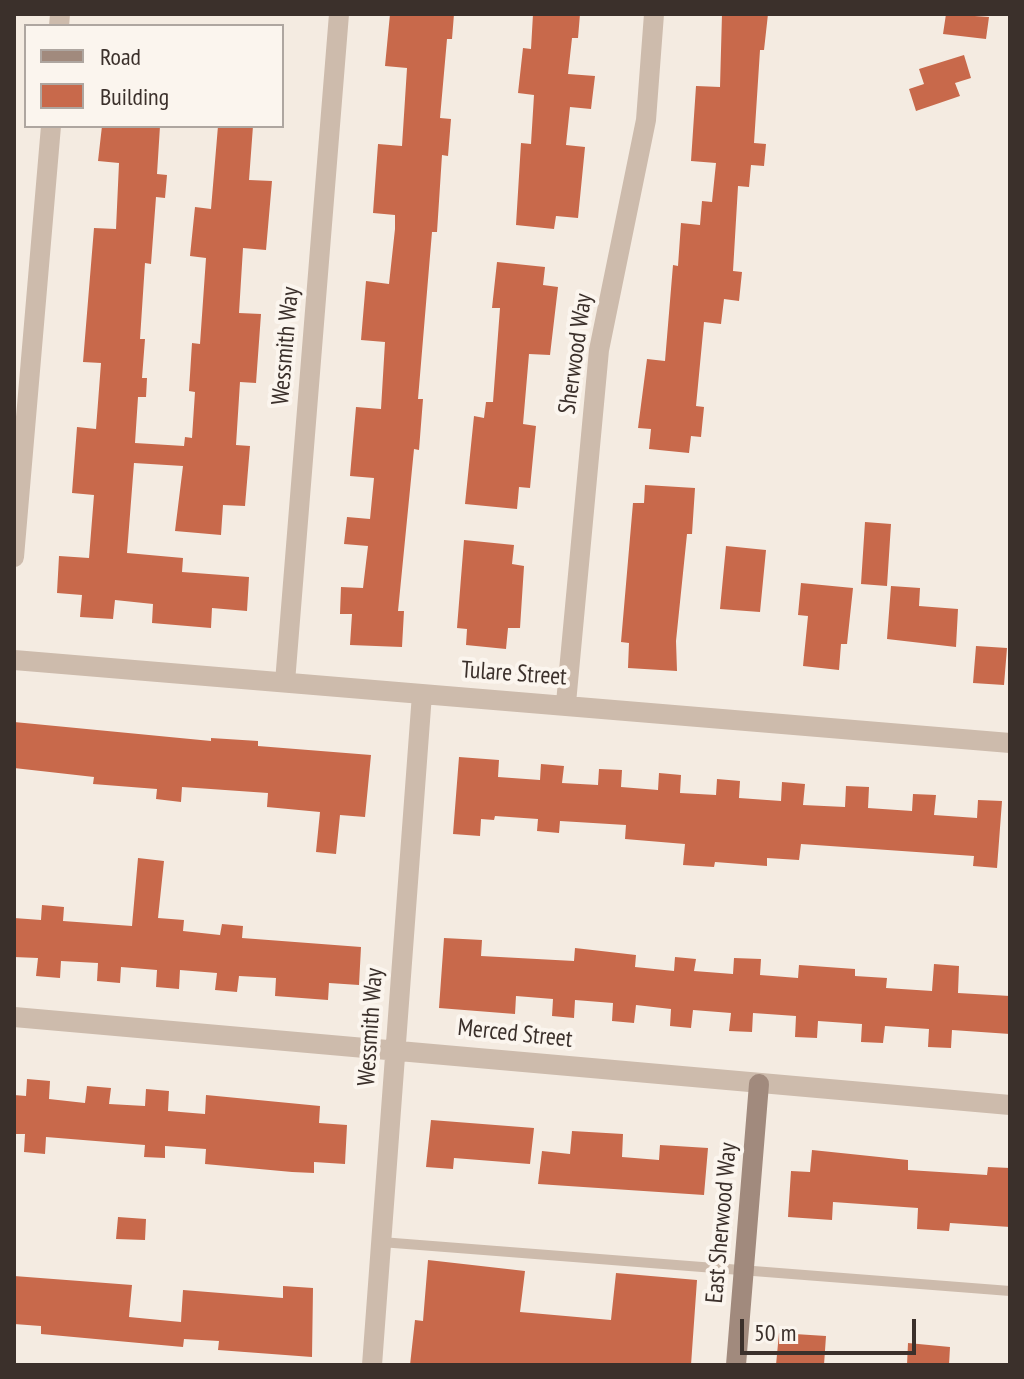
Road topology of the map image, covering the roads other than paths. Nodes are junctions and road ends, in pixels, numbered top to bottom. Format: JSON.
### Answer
{"nodes":[{"id":1,"x":339,"y":14,"type":"edge"},
{"id":2,"x":654,"y":14,"type":"edge"},
{"id":3,"x":51,"y":128,"type":"edge"},
{"id":4,"x":22,"y":371,"type":"edge"},
{"id":5,"x":14,"y":557,"type":"edge"},
{"id":6,"x":14,"y":660,"type":"edge"},
{"id":7,"x":285,"y":682,"type":"junction"},
{"id":8,"x":422,"y":694,"type":"junction"},
{"id":9,"x":566,"y":703,"type":"junction"},
{"id":10,"x":1010,"y":743,"type":"edge"},
{"id":11,"x":14,"y":1017,"type":"edge"},
{"id":12,"x":395,"y":1049,"type":"junction"},
{"id":13,"x":759,"y":1084,"type":"junction"},
{"id":14,"x":1010,"y":1105,"type":"edge"},
{"id":15,"x":381,"y":1242,"type":"junction"},
{"id":16,"x":744,"y":1268,"type":"junction"},
{"id":17,"x":1010,"y":1291,"type":"edge"},
{"id":18,"x":372,"y":1365,"type":"edge"},
{"id":19,"x":736,"y":1365,"type":"edge"}],
"edges":[{"from":1,"to":7,"type":"street","name":"Wessmith Way"},
{"from":2,"to":9,"type":"street","name":"Sherwood Way"},
{"from":3,"to":4,"type":"street"},
{"from":4,"to":5,"type":"street"},
{"from":6,"to":7,"type":"street","name":"Tulare Street"},
{"from":7,"to":8,"type":"street","name":"Tulare Street"},
{"from":8,"to":9,"type":"street","name":"Tulare Street"},
{"from":8,"to":12,"type":"street","name":"Wessmith Way"},
{"from":9,"to":10,"type":"street","name":"Tulare Street"},
{"from":11,"to":12,"type":"street","name":"Merced Street"},
{"from":12,"to":13,"type":"street","name":"Merced Street"},
{"from":12,"to":15,"type":"street","name":"Wessmith Way"},
{"from":13,"to":14,"type":"street","name":"Merced Street"},
{"from":13,"to":16,"type":"street","name":"East Sherwood Way"},
{"from":15,"to":16,"type":"lane"},
{"from":15,"to":18,"type":"street","name":"Wessmith Way"},
{"from":16,"to":17,"type":"lane"},
{"from":16,"to":19,"type":"street","name":"East Sherwood Way"}]}
